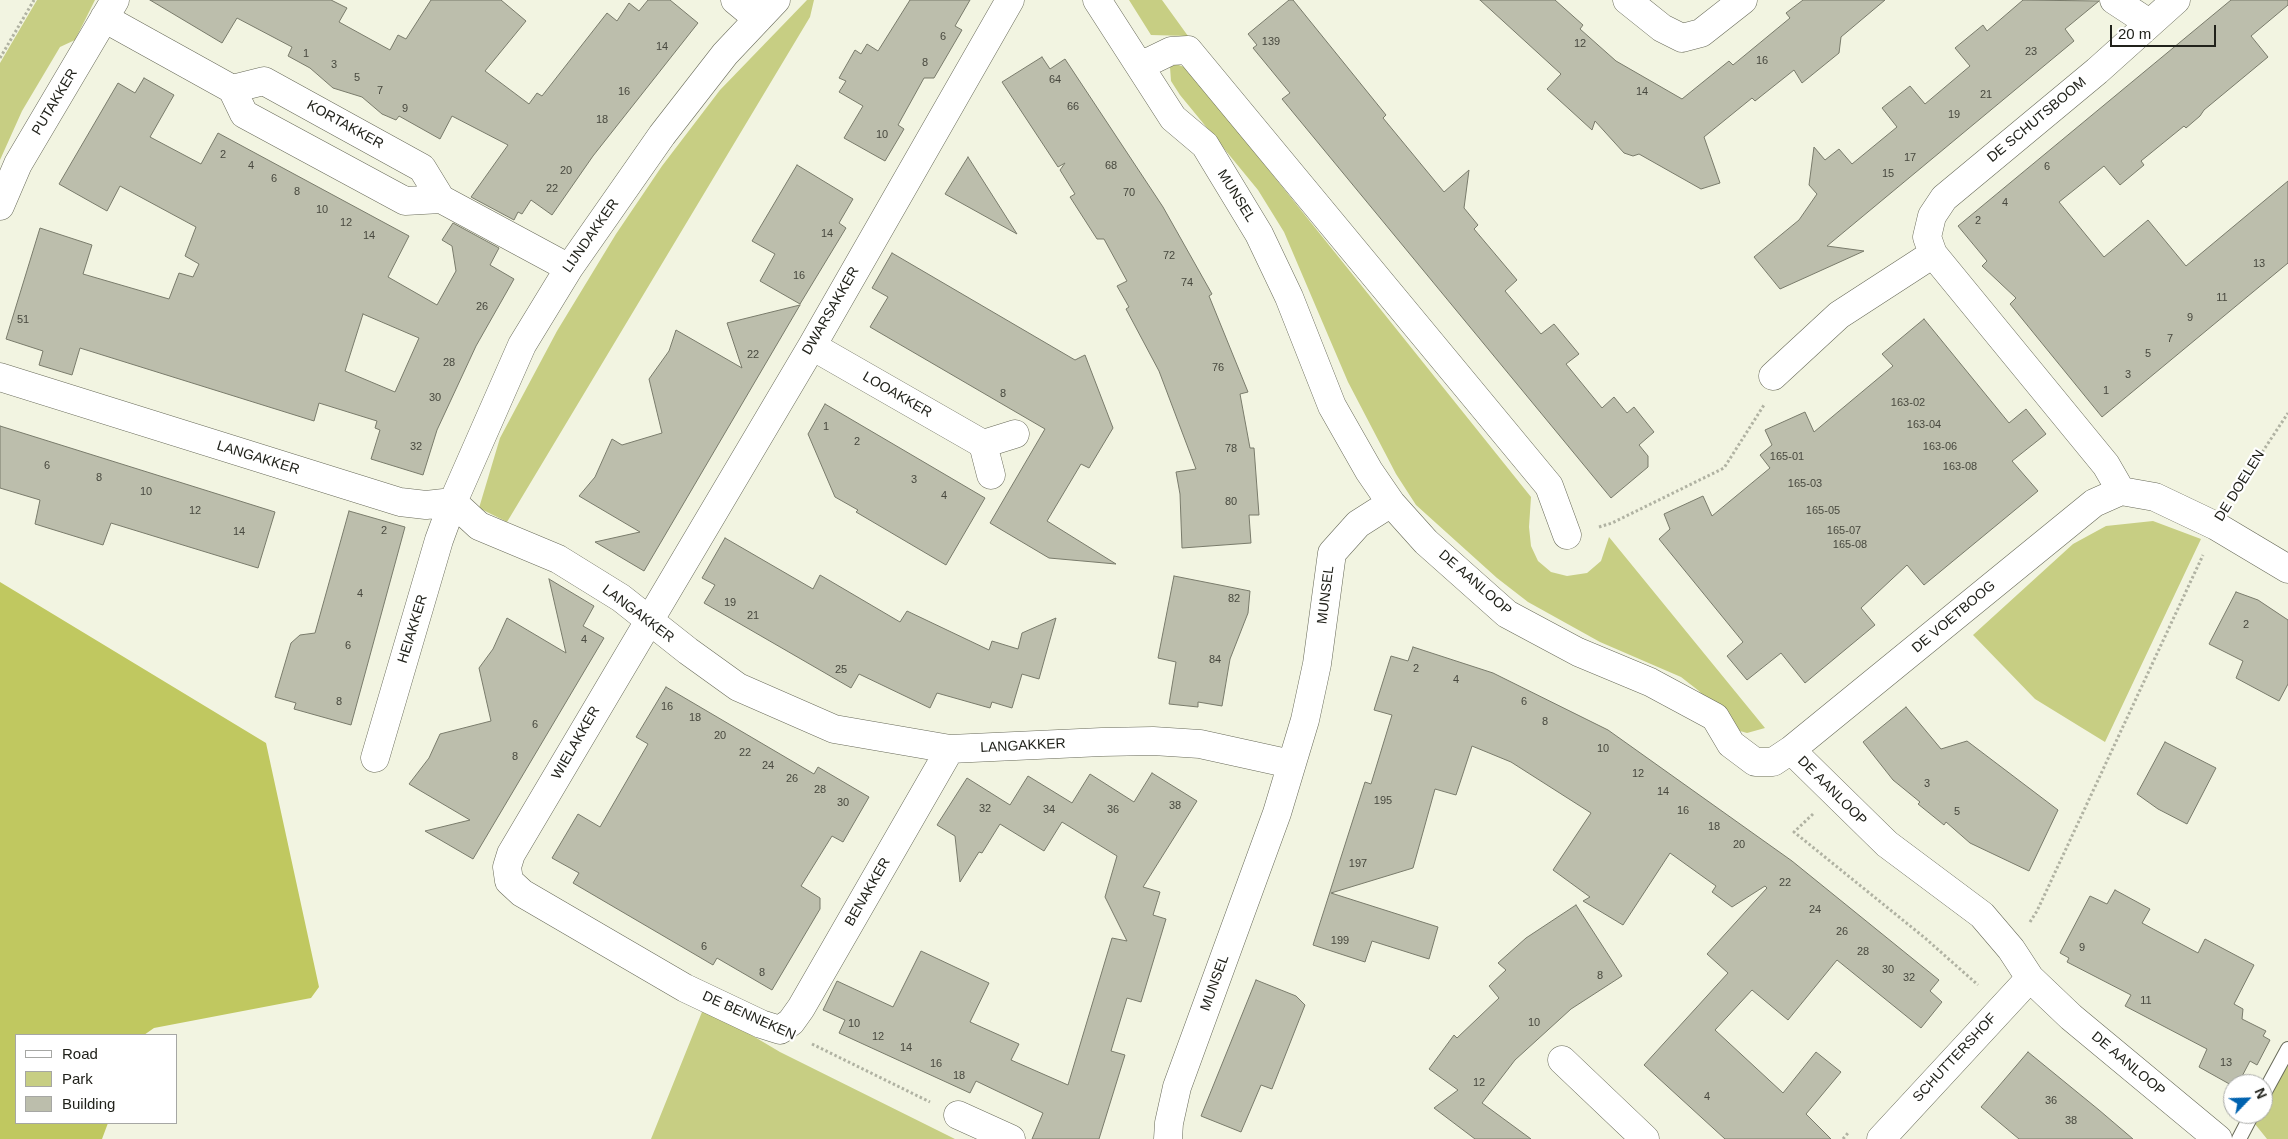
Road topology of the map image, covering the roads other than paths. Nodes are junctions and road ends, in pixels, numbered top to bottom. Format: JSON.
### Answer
{"nodes":[{"id":1,"x":735,"y":0,"type":"edge"},
{"id":2,"x":1010,"y":0,"type":"edge"},
{"id":3,"x":1096,"y":0,"type":"edge"},
{"id":4,"x":1627,"y":0,"type":"edge"},
{"id":5,"x":1743,"y":0,"type":"edge"},
{"id":6,"x":2114,"y":0,"type":"edge"},
{"id":7,"x":2176,"y":0,"type":"edge"},
{"id":8,"x":110,"y":9,"type":"edge"},
{"id":9,"x":767,"y":9,"type":"edge"},
{"id":10,"x":2149,"y":23,"type":"junction"},
{"id":11,"x":1140,"y":66,"type":"junction"},
{"id":12,"x":232,"y":89,"type":"junction"},
{"id":13,"x":441,"y":199,"type":"junction"},
{"id":14,"x":0,"y":206,"type":"edge"},
{"id":15,"x":1933,"y":254,"type":"junction"},
{"id":16,"x":569,"y":268,"type":"junction"},
{"id":17,"x":812,"y":346,"type":"junction"},
{"id":18,"x":1773,"y":376,"type":"road end"},
{"id":19,"x":0,"y":377,"type":"edge"},
{"id":20,"x":1015,"y":434,"type":"dead end"},
{"id":21,"x":983,"y":444,"type":"junction"},
{"id":22,"x":991,"y":475,"type":"dead end"},
{"id":23,"x":2121,"y":491,"type":"junction"},
{"id":24,"x":453,"y":502,"type":"junction"},
{"id":25,"x":1390,"y":504,"type":"junction"},
{"id":26,"x":1567,"y":535,"type":"road end"},
{"id":27,"x":2288,"y":569,"type":"edge"},
{"id":28,"x":648,"y":620,"type":"junction"},
{"id":29,"x":950,"y":749,"type":"junction"},
{"id":30,"x":1791,"y":750,"type":"junction"},
{"id":31,"x":375,"y":758,"type":"dead end"},
{"id":32,"x":1291,"y":764,"type":"junction"},
{"id":33,"x":507,"y":867,"type":"joint"},
{"id":34,"x":2030,"y":978,"type":"junction"},
{"id":35,"x":780,"y":1030,"type":"joint"},
{"id":36,"x":2288,"y":1049,"type":"edge"},
{"id":37,"x":1562,"y":1060,"type":"dead end"},
{"id":38,"x":2273,"y":1077,"type":"edge"},
{"id":39,"x":958,"y":1115,"type":"road end"},
{"id":40,"x":2247,"y":1124,"type":"edge"},
{"id":41,"x":1011,"y":1139,"type":"edge"},
{"id":42,"x":1168,"y":1139,"type":"edge"},
{"id":43,"x":1645,"y":1139,"type":"edge"},
{"id":44,"x":1881,"y":1139,"type":"edge"},
{"id":45,"x":2218,"y":1139,"type":"edge"},
{"id":46,"x":2239,"y":1139,"type":"edge"}],
"edges":[{"from":1,"to":9,"type":"street"},
{"from":2,"to":17,"type":"street","name":"DWARSAKKER"},
{"from":3,"to":11,"type":"street","name":"MUNSEL"},
{"from":4,"to":5,"type":"street"},
{"from":6,"to":10,"type":"street"},
{"from":7,"to":10,"type":"street","name":"DE SCHUTSBOOM"},
{"from":8,"to":12,"type":"street"},
{"from":8,"to":14,"type":"street","name":"PUTAKKER"},
{"from":9,"to":16,"type":"street","name":"LIJNDAKKER"},
{"from":10,"to":15,"type":"street","name":"DE SCHUTSBOOM"},
{"from":11,"to":25,"type":"street","name":"MUNSEL"},
{"from":11,"to":26,"type":"street"},
{"from":12,"to":13,"type":"street"},
{"from":12,"to":13,"type":"street","name":"KORTAKKER"},
{"from":13,"to":16,"type":"street"},
{"from":15,"to":18,"type":"street"},
{"from":15,"to":23,"type":"street","name":"DE SCHUTSBOOM"},
{"from":16,"to":24,"type":"street","name":"LIJNDAKKER"},
{"from":17,"to":21,"type":"street","name":"LOOAKKER"},
{"from":17,"to":28,"type":"street","name":"DWARSAKKER"},
{"from":19,"to":24,"type":"street","name":"LANGAKKER"},
{"from":20,"to":21,"type":"street"},
{"from":21,"to":22,"type":"street"},
{"from":23,"to":27,"type":"street","name":"DE DOELEN"},
{"from":23,"to":30,"type":"street","name":"DE VOETBOOG"},
{"from":24,"to":28,"type":"street","name":"LANGAKKER"},
{"from":24,"to":31,"type":"street","name":"HEIAKKER"},
{"from":25,"to":30,"type":"street","name":"DE AANLOOP"},
{"from":25,"to":32,"type":"street","name":"MUNSEL"},
{"from":28,"to":29,"type":"street","name":"LANGAKKER"},
{"from":28,"to":33,"type":"street","name":"WIELAKKER"},
{"from":29,"to":32,"type":"street","name":"LANGAKKER"},
{"from":29,"to":35,"type":"street","name":"BENAKKER"},
{"from":30,"to":34,"type":"street","name":"DE AANLOOP"},
{"from":32,"to":42,"type":"street","name":"MUNSEL"},
{"from":33,"to":35,"type":"street","name":"DE BENNEKEN"},
{"from":34,"to":44,"type":"street","name":"SCHUTTERSHOF"},
{"from":34,"to":45,"type":"street","name":"DE AANLOOP"},
{"from":36,"to":38,"type":"lane"},
{"from":37,"to":43,"type":"street"},
{"from":39,"to":41,"type":"street"},
{"from":40,"to":46,"type":"lane"}]}
